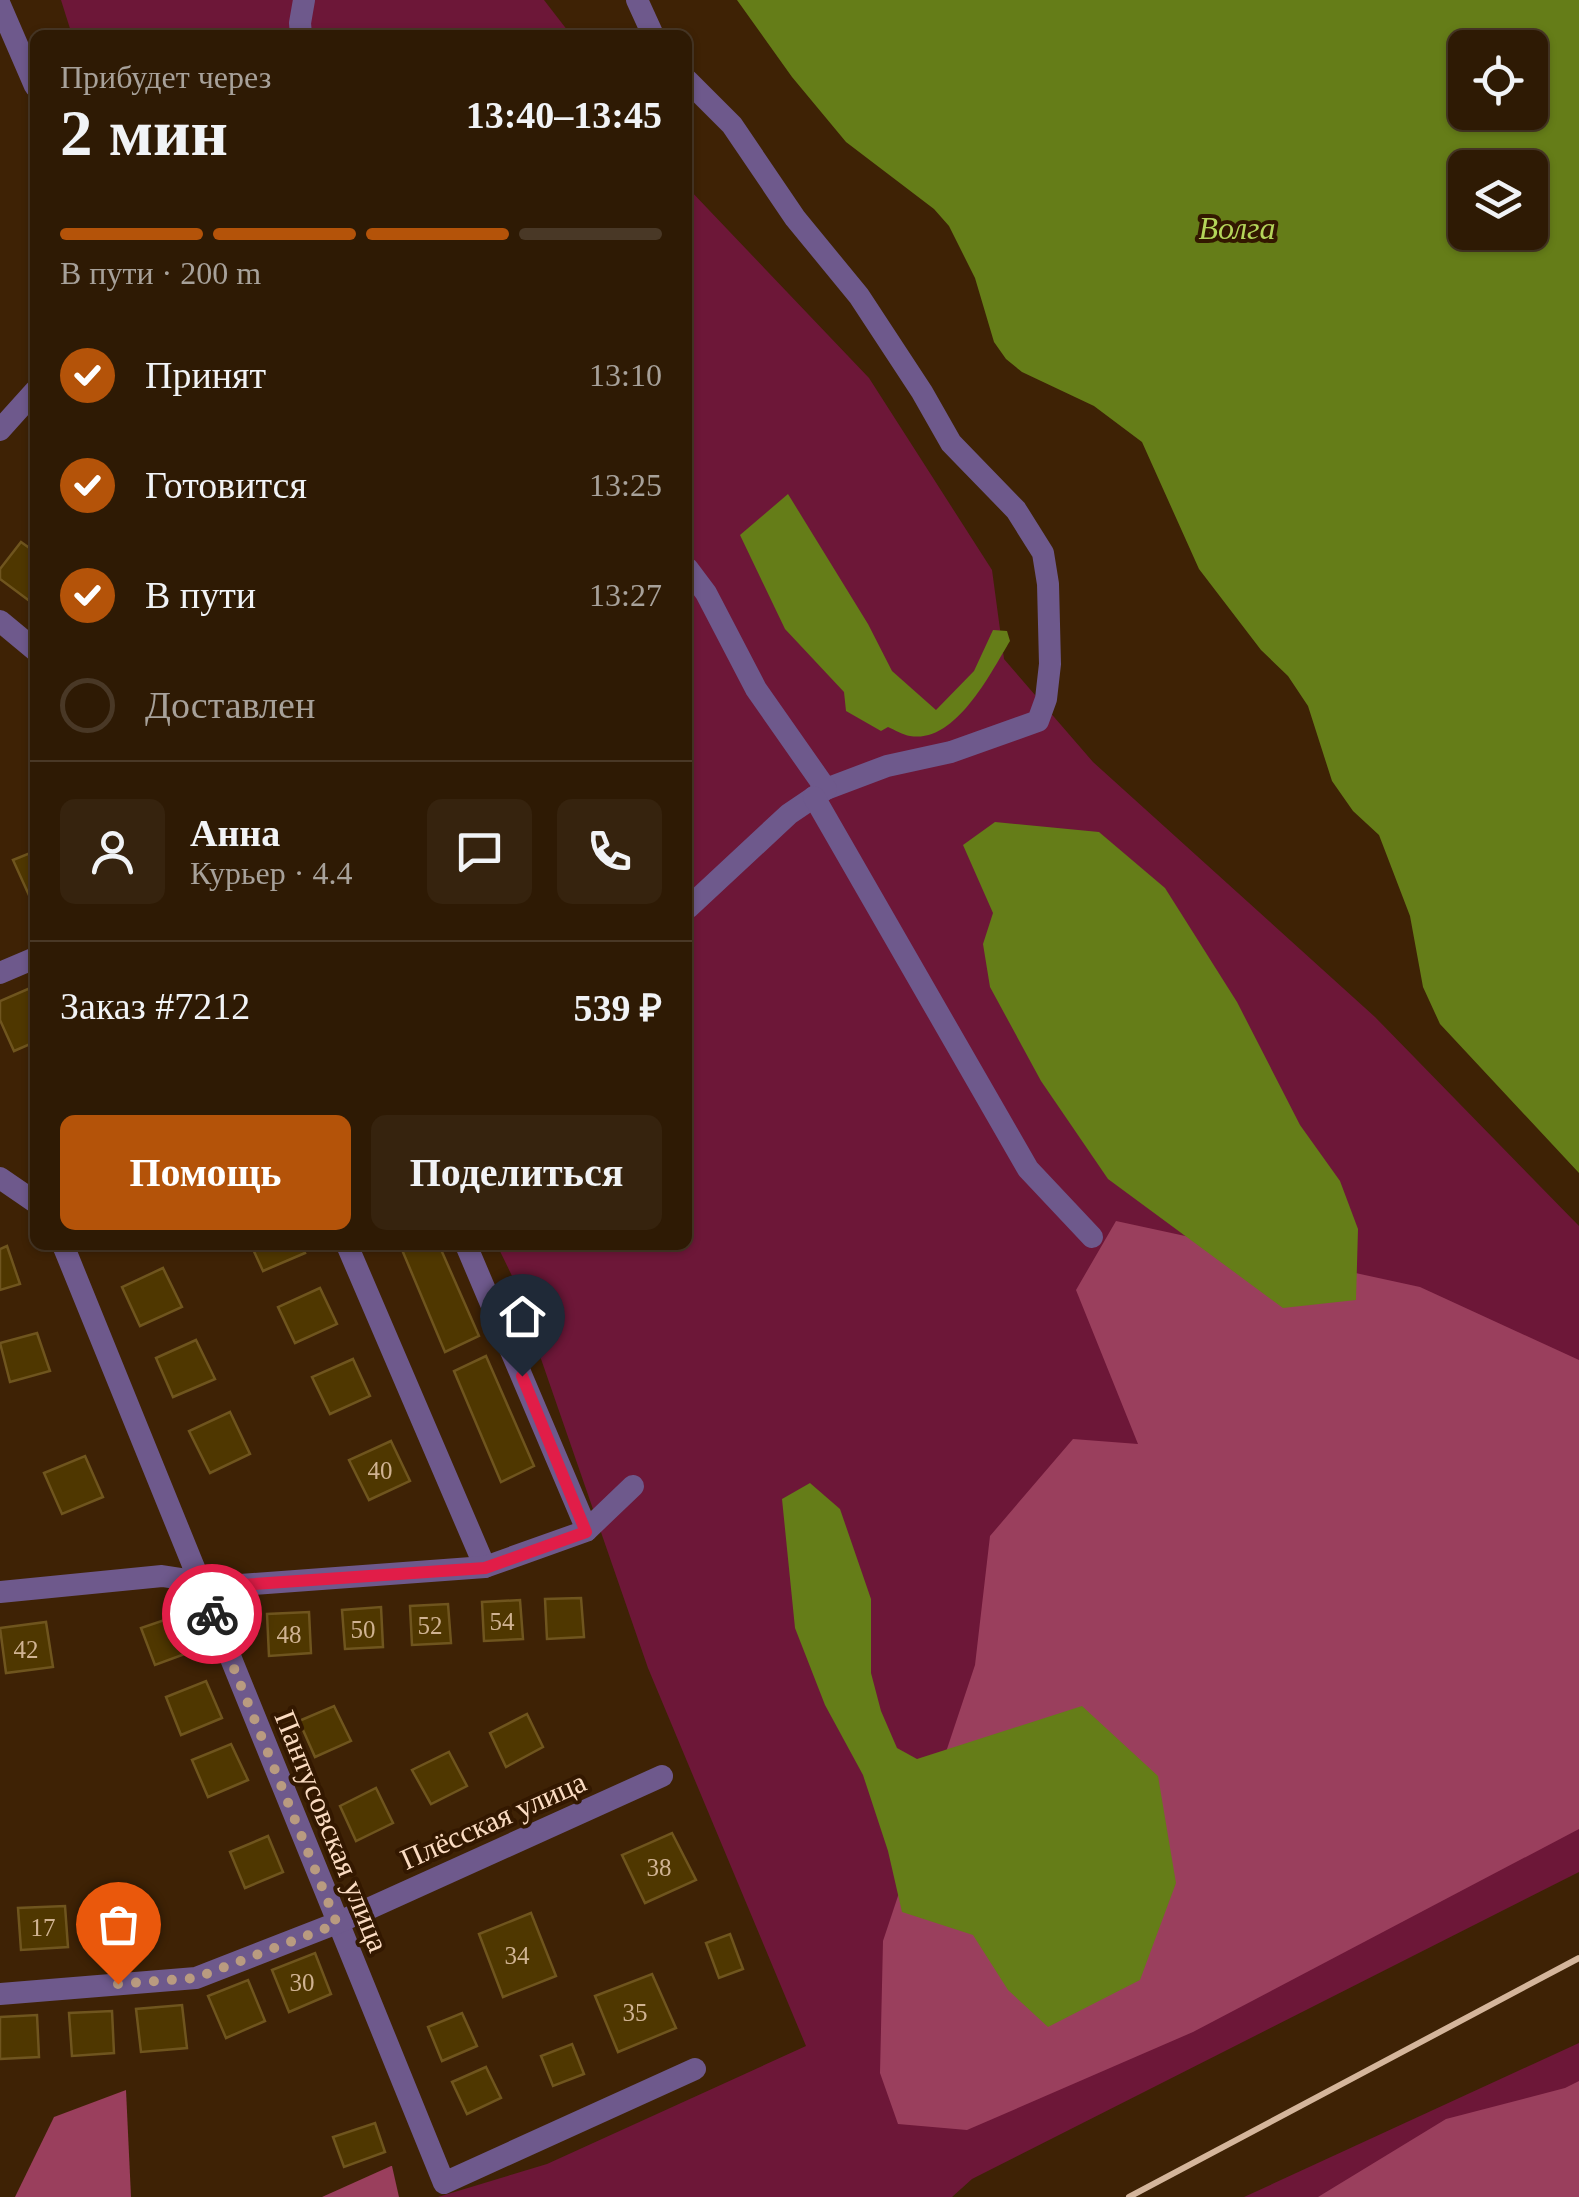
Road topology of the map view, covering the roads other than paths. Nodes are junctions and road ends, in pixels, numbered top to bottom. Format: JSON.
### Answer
{"nodes":[{"id":1,"x":304,"y":0,"type":"edge"},
{"id":2,"x":637,"y":0,"type":"edge"},
{"id":3,"x":0,"y":5,"type":"edge"},
{"id":4,"x":301,"y":30,"type":"edge"},
{"id":5,"x":651,"y":30,"type":"edge"},
{"id":6,"x":30,"y":74,"type":"edge"},
{"id":7,"x":692,"y":85,"type":"edge"},
{"id":8,"x":30,"y":397,"type":"edge"},
{"id":9,"x":0,"y":430,"type":"edge"},
{"id":10,"x":692,"y":574,"type":"edge"},
{"id":11,"x":0,"y":621,"type":"edge"},
{"id":12,"x":30,"y":646,"type":"edge"},
{"id":13,"x":820,"y":793,"type":"junction"},
{"id":14,"x":692,"y":904,"type":"edge"},
{"id":15,"x":30,"y":960,"type":"edge"},
{"id":16,"x":0,"y":973,"type":"edge"},
{"id":17,"x":0,"y":1178,"type":"edge"},
{"id":18,"x":30,"y":1199,"type":"edge"},
{"id":19,"x":1092,"y":1238,"type":"dead end"},
{"id":20,"x":65,"y":1250,"type":"edge"},
{"id":21,"x":349,"y":1250,"type":"edge"},
{"id":22,"x":468,"y":1250,"type":"edge"},
{"id":23,"x":633,"y":1486,"type":"dead end"},
{"id":24,"x":588,"y":1530,"type":"junction"},
{"id":25,"x":485,"y":1568,"type":"junction"},
{"id":26,"x":199,"y":1582,"type":"junction"},
{"id":27,"x":0,"y":1592,"type":"edge"},
{"id":28,"x":662,"y":1776,"type":"dead end"},
{"id":29,"x":337,"y":1924,"type":"junction"},
{"id":30,"x":0,"y":1994,"type":"edge"},
{"id":31,"x":695,"y":2069,"type":"dead end"}],
"edges":[{"from":1,"to":4,"type":"street"},
{"from":2,"to":5,"type":"street"},
{"from":3,"to":6,"type":"street"},
{"from":7,"to":13,"type":"street"},
{"from":8,"to":9,"type":"street"},
{"from":10,"to":13,"type":"street"},
{"from":11,"to":12,"type":"street"},
{"from":13,"to":14,"type":"street"},
{"from":13,"to":19,"type":"street"},
{"from":15,"to":16,"type":"street"},
{"from":17,"to":18,"type":"street"},
{"from":20,"to":26,"type":"street","name":"Пантусовская улица"},
{"from":21,"to":25,"type":"street"},
{"from":22,"to":24,"type":"street"},
{"from":23,"to":24,"type":"street"},
{"from":24,"to":25,"type":"street"},
{"from":25,"to":26,"type":"street"},
{"from":26,"to":27,"type":"street"},
{"from":26,"to":29,"type":"street","name":"Пантусовская улица"},
{"from":28,"to":29,"type":"street","name":"Плёсская улица"},
{"from":29,"to":30,"type":"street","name":"Плёсская улица"},
{"from":29,"to":31,"type":"street","name":"Пантусовская улица"}]}
